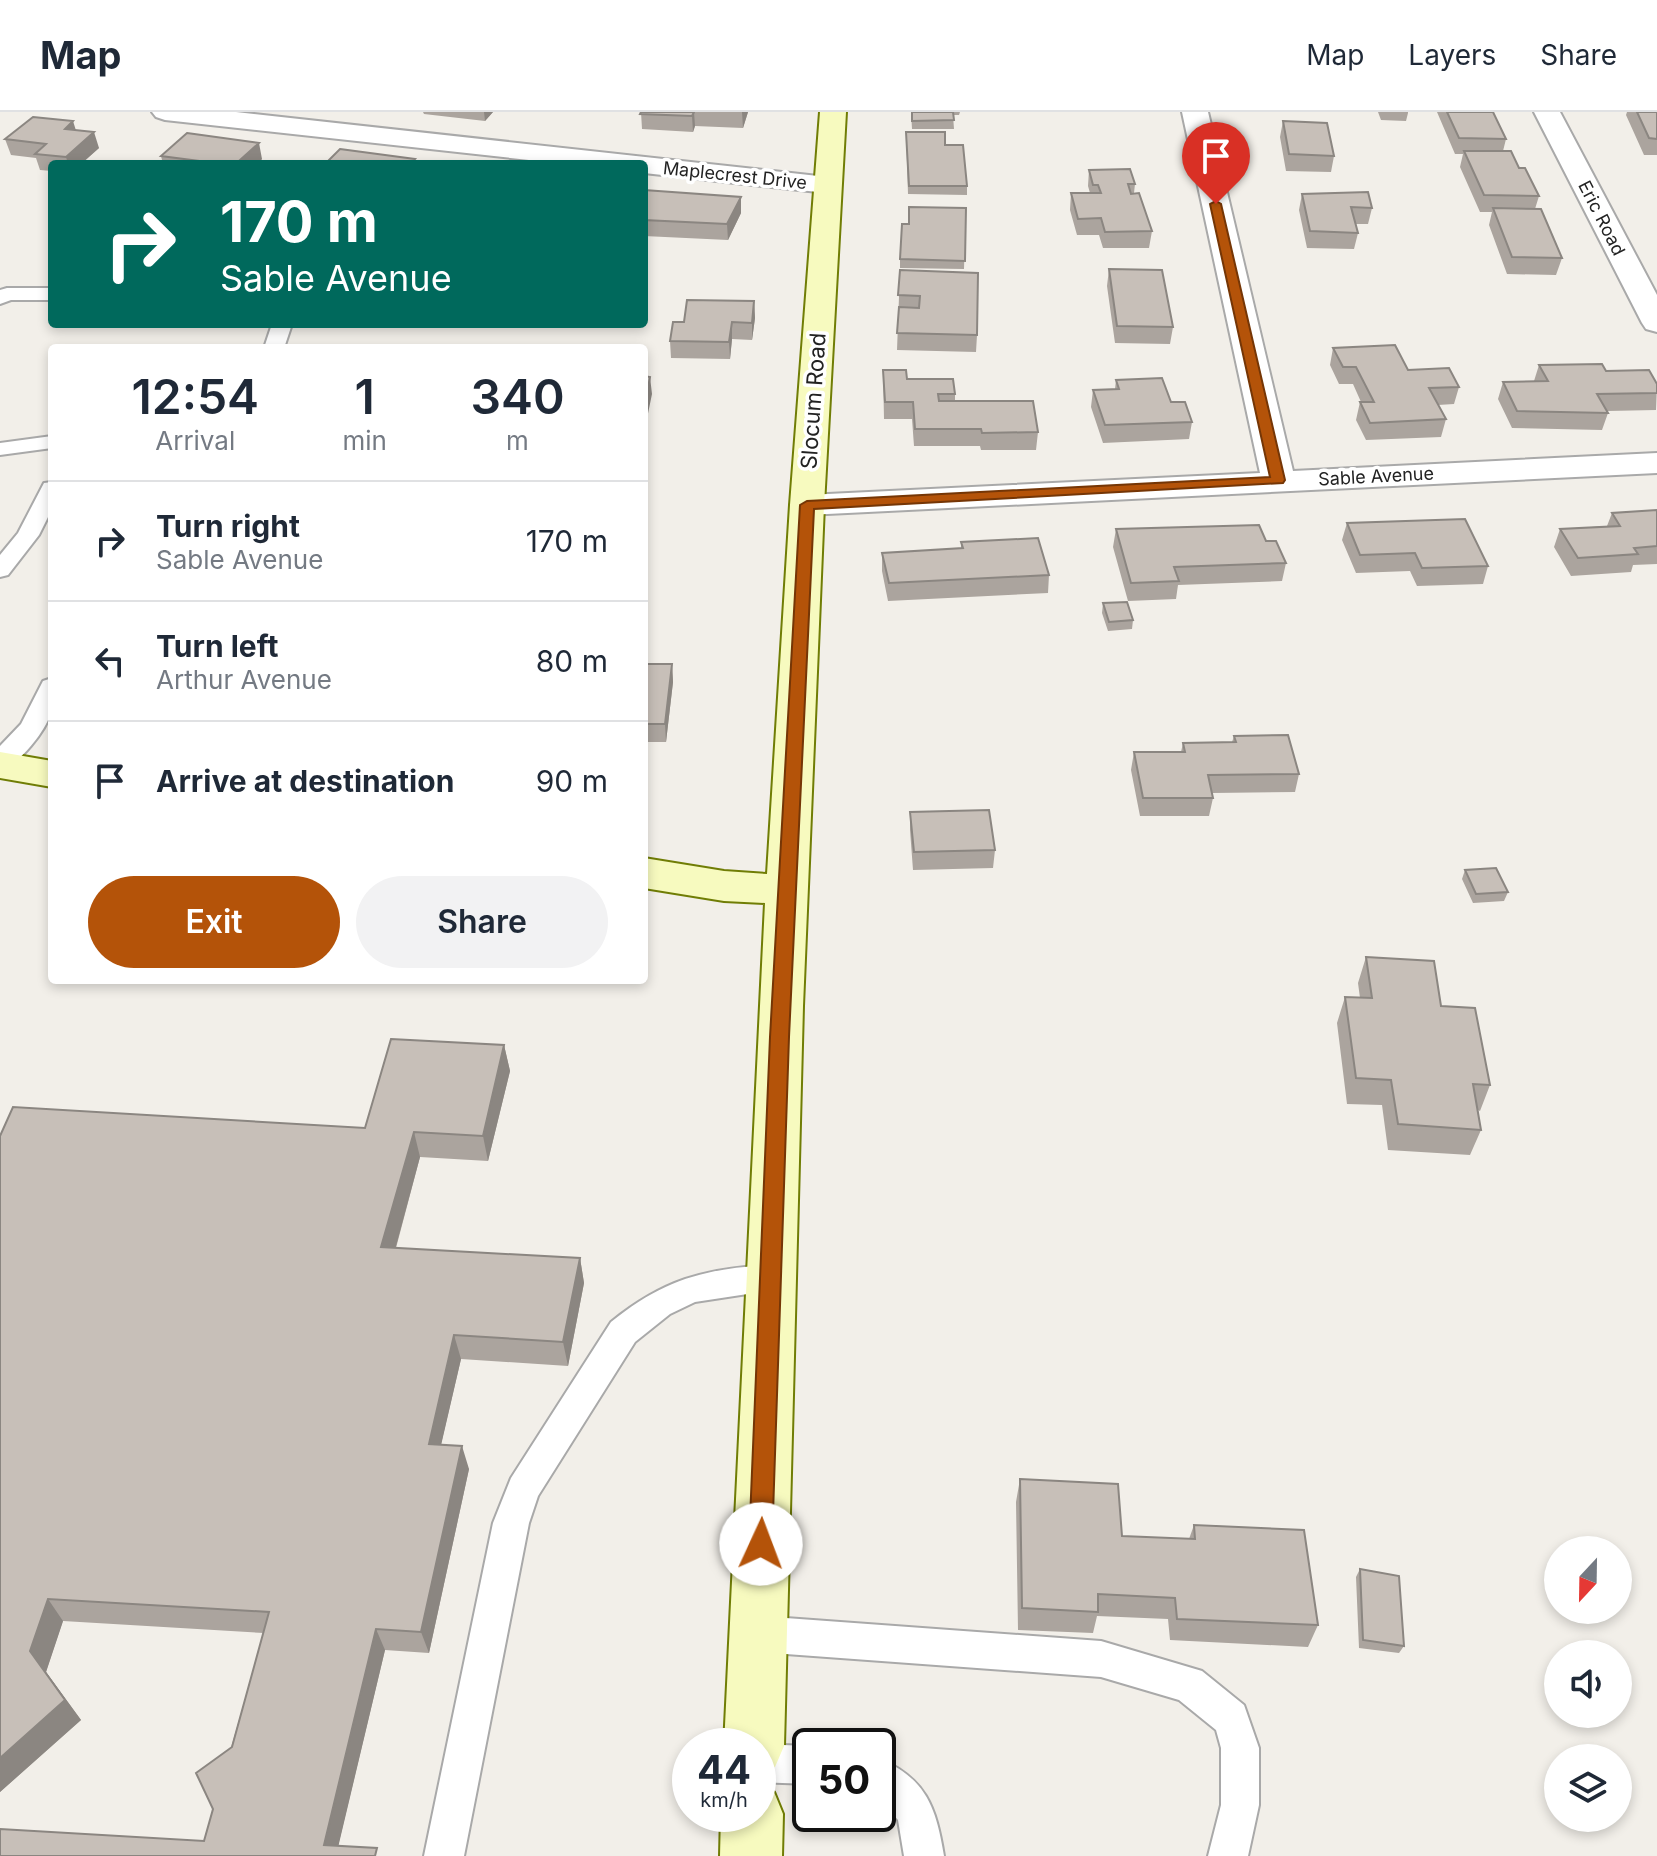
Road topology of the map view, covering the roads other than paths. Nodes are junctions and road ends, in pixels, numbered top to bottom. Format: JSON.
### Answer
{"nodes":[{"id":1,"x":833,"y":112,"type":"edge"},
{"id":2,"x":1195,"y":112,"type":"edge"},
{"id":3,"x":1547,"y":112,"type":"edge"},
{"id":4,"x":180,"y":113,"type":"edge"},
{"id":5,"x":605,"y":160,"type":"edge"},
{"id":6,"x":648,"y":165,"type":"edge"},
{"id":7,"x":827,"y":185,"type":"junction"},
{"id":8,"x":48,"y":294,"type":"edge"},
{"id":9,"x":0,"y":298,"type":"edge"},
{"id":10,"x":1657,"y":323,"type":"edge"},
{"id":11,"x":48,"y":443,"type":"edge"},
{"id":12,"x":0,"y":449,"type":"edge"},
{"id":13,"x":1657,"y":463,"type":"edge"},
{"id":14,"x":1278,"y":480,"type":"junction"},
{"id":15,"x":48,"y":496,"type":"edge"},
{"id":16,"x":807,"y":505,"type":"junction"},
{"id":17,"x":0,"y":570,"type":"edge"},
{"id":18,"x":48,"y":694,"type":"edge"},
{"id":19,"x":0,"y":764,"type":"edge"},
{"id":20,"x":48,"y":773,"type":"edge"},
{"id":21,"x":648,"y":874,"type":"edge"},
{"id":22,"x":789,"y":890,"type":"junction"},
{"id":23,"x":769,"y":1279,"type":"junction"},
{"id":24,"x":758,"y":1634,"type":"junction"},
{"id":25,"x":755,"y":1728,"type":"edge"},
{"id":26,"x":896,"y":1789,"type":"edge"},
{"id":27,"x":752,"y":1832,"type":"edge"},
{"id":28,"x":444,"y":1856,"type":"edge"},
{"id":29,"x":751,"y":1856,"type":"edge"},
{"id":30,"x":924,"y":1856,"type":"edge"},
{"id":31,"x":1228,"y":1856,"type":"edge"}],
"edges":[{"from":1,"to":7,"type":"main road","name":"Slocum Road"},
{"from":2,"to":14,"type":"street"},
{"from":3,"to":10,"type":"street","name":"Eric Road"},
{"from":4,"to":5,"type":"street","name":"Maplecrest Drive"},
{"from":6,"to":7,"type":"street","name":"Maplecrest Drive"},
{"from":7,"to":16,"type":"main road","name":"Slocum Road"},
{"from":8,"to":9,"type":"lane"},
{"from":11,"to":12,"type":"lane"},
{"from":13,"to":14,"type":"street","name":"Sable Avenue"},
{"from":14,"to":16,"type":"street","name":"Sable Avenue"},
{"from":15,"to":17,"type":"lane"},
{"from":16,"to":22,"type":"main road","name":"Slocum Road"},
{"from":18,"to":19,"type":"lane"},
{"from":19,"to":20,"type":"main road"},
{"from":21,"to":22,"type":"main road"},
{"from":22,"to":23,"type":"main road","name":"Slocum Road"},
{"from":23,"to":24,"type":"main road","name":"Slocum Road"},
{"from":23,"to":28,"type":"lane"},
{"from":24,"to":25,"type":"main road","name":"Slocum Road"},
{"from":24,"to":31,"type":"lane"},
{"from":26,"to":30,"type":"lane"},
{"from":27,"to":29,"type":"main road"}]}
